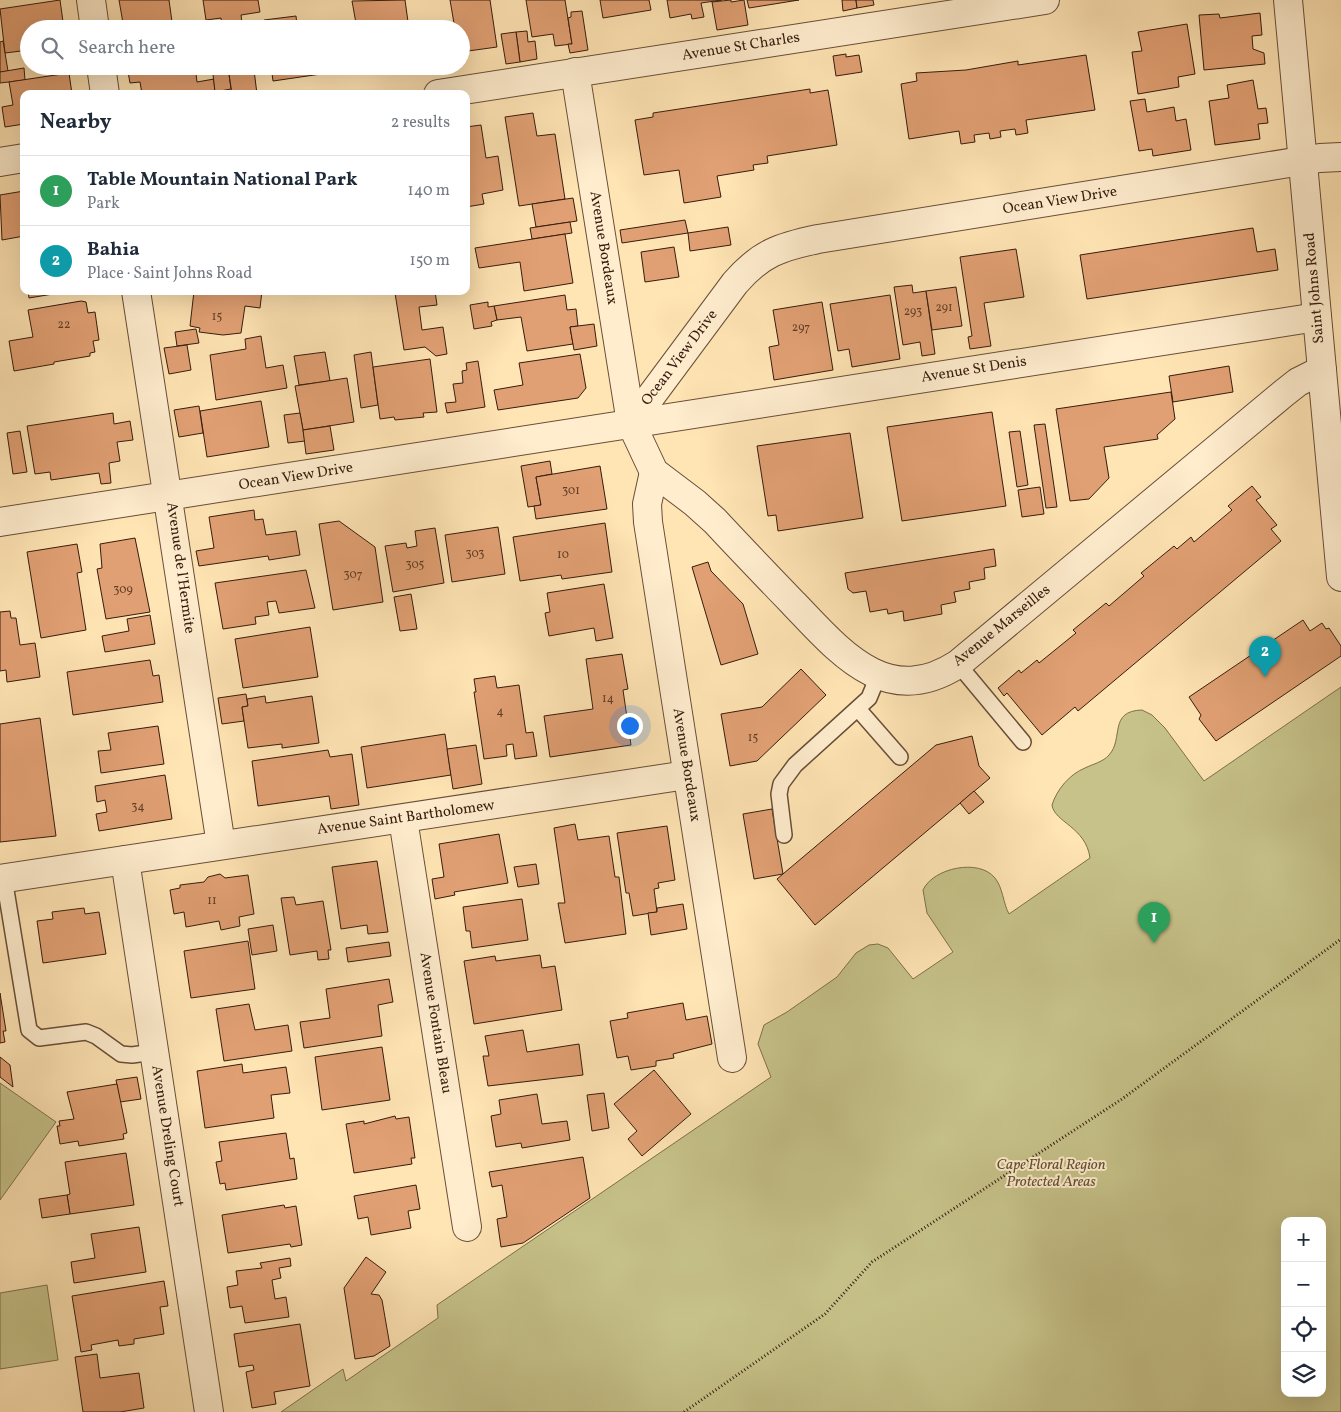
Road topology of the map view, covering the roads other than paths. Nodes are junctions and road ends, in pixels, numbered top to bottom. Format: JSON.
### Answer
{"nodes":[{"id":1,"x":91,"y":0,"type":"edge"},
{"id":2,"x":1045,"y":0,"type":"edge"},
{"id":3,"x":1288,"y":0,"type":"edge"},
{"id":4,"x":94,"y":20,"type":"edge"},
{"id":5,"x":575,"y":72,"type":"junction"},
{"id":6,"x":102,"y":75,"type":"edge"},
{"id":7,"x":104,"y":90,"type":"edge"},
{"id":8,"x":463,"y":90,"type":"edge"},
{"id":9,"x":1341,"y":157,"type":"edge"},
{"id":10,"x":20,"y":159,"type":"edge"},
{"id":11,"x":0,"y":162,"type":"edge"},
{"id":12,"x":1304,"y":163,"type":"junction"},
{"id":13,"x":137,"y":295,"type":"edge"},
{"id":14,"x":1317,"y":317,"type":"junction"},
{"id":15,"x":1322,"y":370,"type":"junction"},
{"id":16,"x":1333,"y":409,"type":"edge"},
{"id":17,"x":631,"y":423,"type":"junction"},
{"id":18,"x":654,"y":472,"type":"junction"},
{"id":19,"x":169,"y":497,"type":"junction"},
{"id":20,"x":0,"y":522,"type":"edge"},
{"id":21,"x":1341,"y":576,"type":"edge"},
{"id":22,"x":958,"y":664,"type":"junction"},
{"id":23,"x":878,"y":676,"type":"junction"},
{"id":24,"x":858,"y":709,"type":"junction"},
{"id":25,"x":1022,"y":742,"type":"dead end"},
{"id":26,"x":900,"y":757,"type":"dead end"},
{"id":27,"x":687,"y":775,"type":"junction"},
{"id":28,"x":403,"y":819,"type":"junction"},
{"id":29,"x":784,"y":835,"type":"dead end"},
{"id":30,"x":221,"y":845,"type":"junction"},
{"id":31,"x":125,"y":860,"type":"junction"},
{"id":32,"x":2,"y":878,"type":"edge"},
{"id":33,"x":154,"y":1052,"type":"junction"},
{"id":34,"x":732,"y":1058,"type":"dead end"},
{"id":35,"x":467,"y":1227,"type":"dead end"},
{"id":36,"x":209,"y":1412,"type":"edge"}],
"edges":[{"from":1,"to":4,"type":"street"},
{"from":2,"to":5,"type":"street","name":"Avenue St Charles"},
{"from":3,"to":12,"type":"street","name":"Saint Johns Road"},
{"from":5,"to":8,"type":"street","name":"Avenue St Charles"},
{"from":5,"to":17,"type":"street","name":"Avenue Bordeaux"},
{"from":6,"to":7,"type":"street"},
{"from":9,"to":12,"type":"street","name":"Ocean View Drive"},
{"from":10,"to":11,"type":"street"},
{"from":12,"to":14,"type":"street","name":"Saint Johns Road"},
{"from":12,"to":17,"type":"street","name":"Ocean View Drive"},
{"from":13,"to":19,"type":"street","name":"Avenue de l'Hermite"},
{"from":14,"to":15,"type":"street","name":"Saint Johns Road"},
{"from":14,"to":17,"type":"street","name":"Avenue St Denis"},
{"from":15,"to":16,"type":"street","name":"Saint Johns Road"},
{"from":15,"to":22,"type":"street","name":"Avenue Marseilles"},
{"from":16,"to":21,"type":"street","name":"Saint Johns Road"},
{"from":17,"to":18,"type":"street","name":"Avenue Marseilles"},
{"from":17,"to":19,"type":"street","name":"Ocean View Drive"},
{"from":18,"to":23,"type":"street","name":"Avenue Marseilles"},
{"from":18,"to":27,"type":"street","name":"Avenue Bordeaux"},
{"from":19,"to":20,"type":"street","name":"Ocean View Drive"},
{"from":19,"to":30,"type":"street","name":"Avenue de l'Hermite"},
{"from":22,"to":23,"type":"street","name":"Avenue Marseilles"},
{"from":22,"to":25,"type":"lane"},
{"from":23,"to":24,"type":"lane"},
{"from":24,"to":26,"type":"lane"},
{"from":24,"to":29,"type":"lane"},
{"from":27,"to":28,"type":"street","name":"Avenue Saint Bartholomew"},
{"from":27,"to":34,"type":"street","name":"Avenue Bordeaux"},
{"from":28,"to":30,"type":"street","name":"Avenue Saint Bartholomew"},
{"from":28,"to":35,"type":"street","name":"Avenue Fontain Bleau"},
{"from":30,"to":31,"type":"street","name":"Avenue Saint Bartholomew"},
{"from":31,"to":32,"type":"street","name":"Avenue Saint Bartholomew"},
{"from":31,"to":33,"type":"street","name":"Avenue Dreling Court"},
{"from":32,"to":33,"type":"lane"},
{"from":33,"to":36,"type":"street","name":"Avenue Dreling Court"}]}
